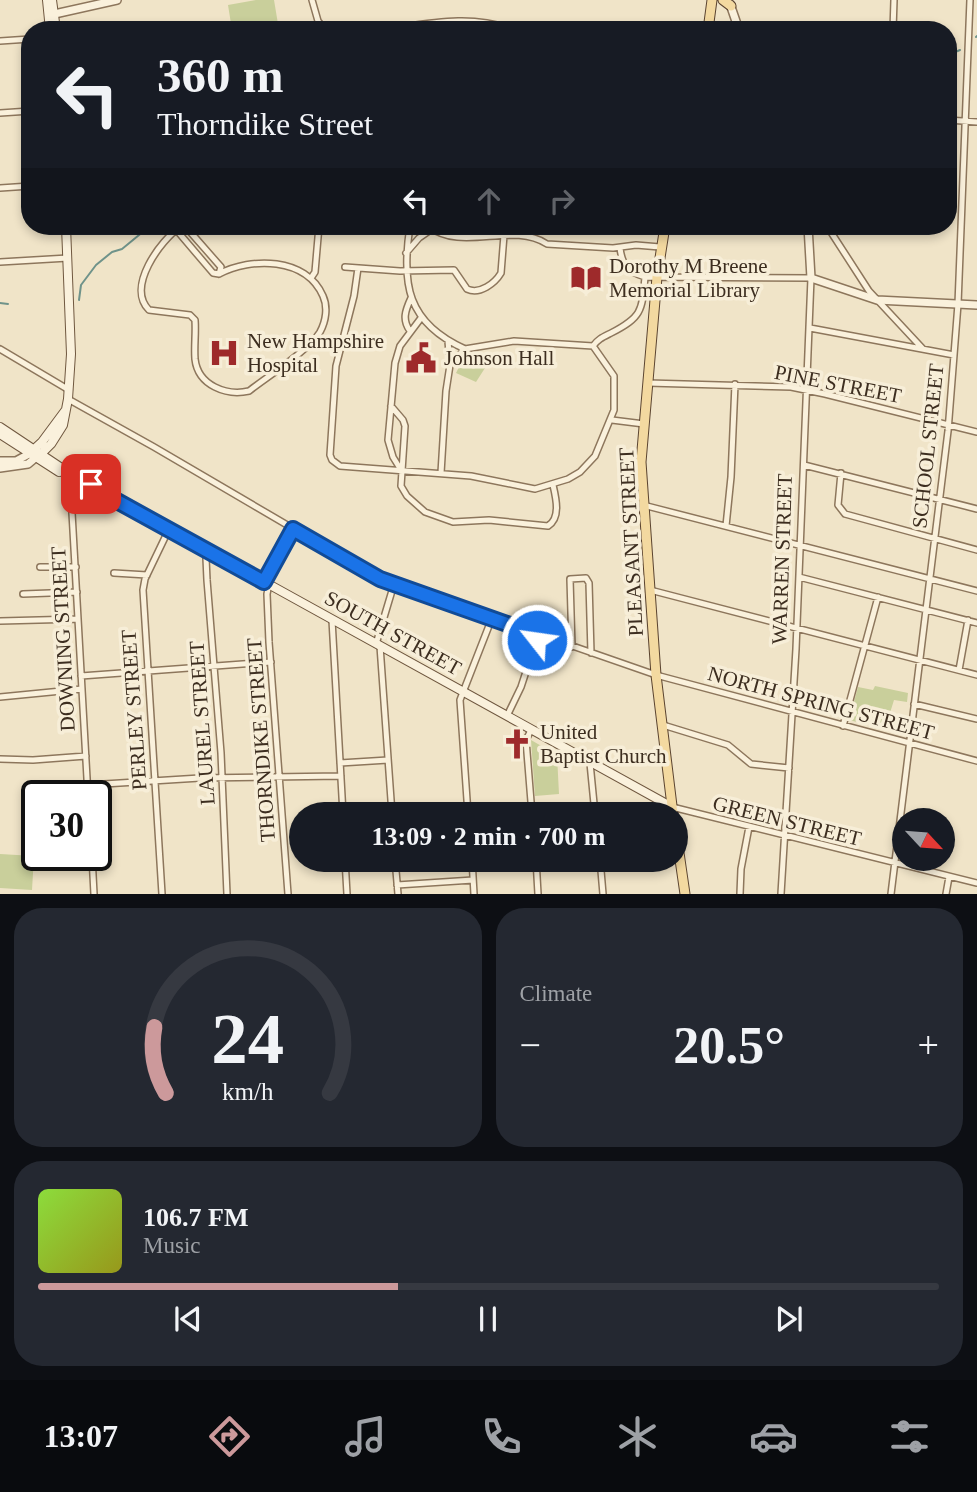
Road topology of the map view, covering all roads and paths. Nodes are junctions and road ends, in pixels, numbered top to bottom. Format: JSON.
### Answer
{"nodes":[{"id":1,"x":47,"y":0,"type":"edge"},
{"id":2,"x":52,"y":0,"type":"edge"},
{"id":3,"x":117,"y":0,"type":"edge"},
{"id":4,"x":312,"y":0,"type":"edge"},
{"id":5,"x":894,"y":0,"type":"edge"},
{"id":6,"x":971,"y":0,"type":"edge"},
{"id":7,"x":725,"y":1,"type":"edge"},
{"id":8,"x":712,"y":4,"type":"edge"},
{"id":9,"x":52,"y":14,"type":"junction"},
{"id":10,"x":51,"y":21,"type":"edge"},
{"id":11,"x":54,"y":21,"type":"edge"},
{"id":12,"x":318,"y":21,"type":"edge"},
{"id":13,"x":456,"y":21,"type":"edge"},
{"id":14,"x":474,"y":21,"type":"edge"},
{"id":15,"x":735,"y":21,"type":"edge"},
{"id":16,"x":893,"y":21,"type":"edge"},
{"id":17,"x":21,"y":40,"type":"edge"},
{"id":18,"x":0,"y":41,"type":"edge"},
{"id":19,"x":21,"y":112,"type":"edge"},
{"id":20,"x":0,"y":113,"type":"edge"},
{"id":21,"x":957,"y":120,"type":"edge"},
{"id":22,"x":966,"y":121,"type":"junction"},
{"id":23,"x":977,"y":122,"type":"edge"},
{"id":24,"x":21,"y":187,"type":"edge"},
{"id":25,"x":0,"y":188,"type":"edge"},
{"id":26,"x":67,"y":235,"type":"edge"},
{"id":27,"x":171,"y":235,"type":"edge"},
{"id":28,"x":185,"y":235,"type":"edge"},
{"id":29,"x":187,"y":235,"type":"edge"},
{"id":30,"x":318,"y":235,"type":"edge"},
{"id":31,"x":409,"y":235,"type":"edge"},
{"id":32,"x":423,"y":235,"type":"edge"},
{"id":33,"x":453,"y":235,"type":"edge"},
{"id":34,"x":663,"y":235,"type":"edge"},
{"id":35,"x":809,"y":235,"type":"edge"},
{"id":36,"x":833,"y":235,"type":"edge"},
{"id":37,"x":504,"y":236,"type":"junction"},
{"id":38,"x":660,"y":247,"type":"junction"},
{"id":39,"x":620,"y":248,"type":"junction"},
{"id":40,"x":406,"y":253,"type":"junction"},
{"id":41,"x":68,"y":258,"type":"junction"},
{"id":42,"x":0,"y":262,"type":"edge"},
{"id":43,"x":345,"y":267,"type":"dead end"},
{"id":44,"x":358,"y":268,"type":"junction"},
{"id":45,"x":405,"y":270,"type":"junction"},
{"id":46,"x":219,"y":274,"type":"junction"},
{"id":47,"x":645,"y":277,"type":"junction"},
{"id":48,"x":657,"y":277,"type":"junction"},
{"id":49,"x":310,"y":278,"type":"junction"},
{"id":50,"x":811,"y":278,"type":"junction"},
{"id":51,"x":411,"y":298,"type":"junction"},
{"id":52,"x":877,"y":300,"type":"junction"},
{"id":53,"x":958,"y":304,"type":"junction"},
{"id":54,"x":977,"y":306,"type":"edge"},
{"id":55,"x":421,"y":318,"type":"junction"},
{"id":56,"x":810,"y":328,"type":"junction"},
{"id":57,"x":410,"y":331,"type":"junction"},
{"id":58,"x":448,"y":341,"type":"junction"},
{"id":59,"x":593,"y":346,"type":"junction"},
{"id":60,"x":0,"y":349,"type":"edge"},
{"id":61,"x":465,"y":349,"type":"junction"},
{"id":62,"x":923,"y":349,"type":"junction"},
{"id":63,"x":954,"y":355,"type":"junction"},
{"id":64,"x":450,"y":365,"type":"junction"},
{"id":65,"x":649,"y":383,"type":"junction"},
{"id":66,"x":736,"y":384,"type":"junction"},
{"id":67,"x":808,"y":390,"type":"junction"},
{"id":68,"x":68,"y":395,"type":"junction"},
{"id":69,"x":391,"y":407,"type":"junction"},
{"id":70,"x":612,"y":420,"type":"junction"},
{"id":71,"x":644,"y":424,"type":"junction"},
{"id":72,"x":949,"y":425,"type":"junction"},
{"id":73,"x":0,"y":427,"type":"edge"},
{"id":74,"x":977,"y":432,"type":"edge"},
{"id":75,"x":0,"y":434,"type":"edge"},
{"id":76,"x":35,"y":454,"type":"junction"},
{"id":77,"x":0,"y":461,"type":"edge"},
{"id":78,"x":804,"y":465,"type":"junction"},
{"id":79,"x":0,"y":468,"type":"edge"},
{"id":80,"x":401,"y":470,"type":"junction"},
{"id":81,"x":441,"y":473,"type":"junction"},
{"id":82,"x":841,"y":473,"type":"junction"},
{"id":83,"x":75,"y":481,"type":"junction"},
{"id":84,"x":553,"y":485,"type":"junction"},
{"id":85,"x":97,"y":490,"type":"junction"},
{"id":86,"x":940,"y":499,"type":"junction"},
{"id":87,"x":643,"y":505,"type":"junction"},
{"id":88,"x":977,"y":509,"type":"edge"},
{"id":89,"x":726,"y":526,"type":"junction"},
{"id":90,"x":169,"y":529,"type":"junction"},
{"id":91,"x":293,"y":529,"type":"junction"},
{"id":92,"x":934,"y":539,"type":"junction"},
{"id":93,"x":800,"y":545,"type":"junction"},
{"id":94,"x":977,"y":550,"type":"edge"},
{"id":95,"x":209,"y":551,"type":"junction"},
{"id":96,"x":40,"y":567,"type":"dead end"},
{"id":97,"x":76,"y":567,"type":"junction"},
{"id":98,"x":114,"y":573,"type":"dead end"},
{"id":99,"x":147,"y":575,"type":"junction"},
{"id":100,"x":799,"y":577,"type":"junction"},
{"id":101,"x":930,"y":579,"type":"junction"},
{"id":102,"x":267,"y":583,"type":"junction"},
{"id":103,"x":394,"y":584,"type":"junction"},
{"id":104,"x":650,"y":590,"type":"junction"},
{"id":105,"x":977,"y":591,"type":"edge"},
{"id":106,"x":76,"y":592,"type":"junction"},
{"id":107,"x":23,"y":594,"type":"dead end"},
{"id":108,"x":878,"y":597,"type":"junction"},
{"id":109,"x":926,"y":609,"type":"junction"},
{"id":110,"x":492,"y":618,"type":"junction"},
{"id":111,"x":78,"y":619,"type":"junction"},
{"id":112,"x":332,"y":620,"type":"junction"},
{"id":113,"x":0,"y":621,"type":"edge"},
{"id":114,"x":968,"y":621,"type":"junction"},
{"id":115,"x":977,"y":623,"type":"edge"},
{"id":116,"x":797,"y":628,"type":"junction"},
{"id":117,"x":538,"y":635,"type":"junction"},
{"id":118,"x":378,"y":645,"type":"junction"},
{"id":119,"x":865,"y":646,"type":"junction"},
{"id":120,"x":572,"y":647,"type":"junction"},
{"id":121,"x":591,"y":653,"type":"junction"},
{"id":122,"x":919,"y":660,"type":"junction"},
{"id":123,"x":271,"y":662,"type":"junction"},
{"id":124,"x":214,"y":666,"type":"junction"},
{"id":125,"x":959,"y":670,"type":"junction"},
{"id":126,"x":148,"y":671,"type":"junction"},
{"id":127,"x":656,"y":675,"type":"junction"},
{"id":128,"x":81,"y":676,"type":"junction"},
{"id":129,"x":977,"y":676,"type":"edge"},
{"id":130,"x":82,"y":689,"type":"junction"},
{"id":131,"x":463,"y":692,"type":"junction"},
{"id":132,"x":0,"y":698,"type":"edge"},
{"id":133,"x":914,"y":704,"type":"junction"},
{"id":134,"x":792,"y":712,"type":"junction"},
{"id":135,"x":507,"y":716,"type":"junction"},
{"id":136,"x":977,"y":719,"type":"edge"},
{"id":137,"x":663,"y":725,"type":"junction"},
{"id":138,"x":843,"y":726,"type":"junction"},
{"id":139,"x":531,"y":730,"type":"junction"},
{"id":140,"x":909,"y":743,"type":"junction"},
{"id":141,"x":86,"y":756,"type":"junction"},
{"id":142,"x":0,"y":759,"type":"edge"},
{"id":143,"x":388,"y":760,"type":"junction"},
{"id":144,"x":977,"y":761,"type":"edge"},
{"id":145,"x":340,"y":763,"type":"junction"},
{"id":146,"x":590,"y":763,"type":"junction"},
{"id":147,"x":789,"y":768,"type":"junction"},
{"id":148,"x":341,"y":776,"type":"junction"},
{"id":149,"x":280,"y":778,"type":"junction"},
{"id":150,"x":222,"y":779,"type":"junction"},
{"id":151,"x":88,"y":780,"type":"edge"},
{"id":152,"x":155,"y":781,"type":"junction"},
{"id":153,"x":112,"y":784,"type":"edge"},
{"id":154,"x":342,"y":802,"type":"edge"},
{"id":155,"x":391,"y":802,"type":"edge"},
{"id":156,"x":467,"y":802,"type":"edge"},
{"id":157,"x":531,"y":802,"type":"edge"},
{"id":158,"x":594,"y":802,"type":"edge"},
{"id":159,"x":657,"y":802,"type":"edge"},
{"id":160,"x":672,"y":802,"type":"edge"},
{"id":161,"x":901,"y":808,"type":"edge"},
{"id":162,"x":688,"y":814,"type":"edge"},
{"id":163,"x":749,"y":827,"type":"junction"},
{"id":164,"x":786,"y":836,"type":"junction"},
{"id":165,"x":892,"y":863,"type":"edge"},
{"id":166,"x":93,"y":871,"type":"edge"},
{"id":167,"x":346,"y":872,"type":"edge"},
{"id":168,"x":396,"y":872,"type":"edge"},
{"id":169,"x":473,"y":872,"type":"edge"},
{"id":170,"x":537,"y":872,"type":"edge"},
{"id":171,"x":601,"y":872,"type":"edge"},
{"id":172,"x":682,"y":872,"type":"edge"},
{"id":173,"x":894,"y":872,"type":"edge"},
{"id":174,"x":928,"y":872,"type":"edge"},
{"id":175,"x":949,"y":877,"type":"junction"},
{"id":176,"x":473,"y":880,"type":"junction"},
{"id":177,"x":977,"y":882,"type":"edge"},
{"id":178,"x":397,"y":885,"type":"junction"},
{"id":179,"x":94,"y":894,"type":"edge"},
{"id":180,"x":162,"y":894,"type":"edge"},
{"id":181,"x":227,"y":894,"type":"edge"},
{"id":182,"x":288,"y":894,"type":"edge"},
{"id":183,"x":347,"y":894,"type":"edge"},
{"id":184,"x":398,"y":894,"type":"edge"},
{"id":185,"x":474,"y":894,"type":"edge"},
{"id":186,"x":538,"y":894,"type":"edge"},
{"id":187,"x":603,"y":894,"type":"edge"},
{"id":188,"x":685,"y":894,"type":"edge"},
{"id":189,"x":740,"y":894,"type":"edge"},
{"id":190,"x":781,"y":894,"type":"edge"},
{"id":191,"x":891,"y":894,"type":"edge"},
{"id":192,"x":946,"y":894,"type":"edge"}],
"edges":[{"from":1,"to":9,"type":"main road"},
{"from":2,"to":9,"type":"main road"},
{"from":3,"to":9,"type":"street"},
{"from":4,"to":12,"type":"street"},
{"from":5,"to":16,"type":"street"},
{"from":6,"to":22,"type":"street","name":"SCHOOL STREET"},
{"from":7,"to":8,"type":"main road"},
{"from":7,"to":15,"type":"street"},
{"from":9,"to":10,"type":"main road"},
{"from":9,"to":11,"type":"main road"},
{"from":13,"to":14,"type":"street"},
{"from":17,"to":18,"type":"street"},
{"from":19,"to":20,"type":"street"},
{"from":21,"to":22,"type":"street"},
{"from":22,"to":23,"type":"street"},
{"from":22,"to":53,"type":"street","name":"SCHOOL STREET"},
{"from":24,"to":25,"type":"street"},
{"from":26,"to":41,"type":"main road"},
{"from":27,"to":49,"type":"street"},
{"from":28,"to":46,"type":"street"},
{"from":29,"to":46,"type":"street"},
{"from":30,"to":49,"type":"street"},
{"from":31,"to":40,"type":"street"},
{"from":32,"to":40,"type":"street"},
{"from":33,"to":37,"type":"street"},
{"from":34,"to":38,"type":"main road","name":"PLEASANT STREET"},
{"from":35,"to":50,"type":"street","name":"WARREN STREET"},
{"from":36,"to":52,"type":"street"},
{"from":37,"to":39,"type":"street"},
{"from":37,"to":45,"type":"street"},
{"from":38,"to":39,"type":"street"},
{"from":38,"to":48,"type":"main road","name":"PLEASANT STREET"},
{"from":39,"to":47,"type":"street"},
{"from":40,"to":45,"type":"street"},
{"from":41,"to":42,"type":"street"},
{"from":41,"to":68,"type":"main road"},
{"from":43,"to":44,"type":"street"},
{"from":44,"to":45,"type":"street"},
{"from":44,"to":80,"type":"street"},
{"from":45,"to":51,"type":"street"},
{"from":46,"to":49,"type":"street"},
{"from":47,"to":48,"type":"street"},
{"from":47,"to":59,"type":"street"},
{"from":48,"to":50,"type":"street"},
{"from":48,"to":65,"type":"main road","name":"PLEASANT STREET"},
{"from":50,"to":52,"type":"street"},
{"from":50,"to":56,"type":"street","name":"WARREN STREET"},
{"from":51,"to":55,"type":"street"},
{"from":51,"to":57,"type":"street"},
{"from":52,"to":53,"type":"street"},
{"from":52,"to":62,"type":"street"},
{"from":53,"to":54,"type":"street"},
{"from":53,"to":63,"type":"street","name":"SCHOOL STREET"},
{"from":55,"to":57,"type":"street"},
{"from":55,"to":58,"type":"street"},
{"from":56,"to":62,"type":"street"},
{"from":56,"to":67,"type":"street","name":"WARREN STREET"},
{"from":57,"to":69,"type":"street"},
{"from":58,"to":61,"type":"street"},
{"from":58,"to":64,"type":"street"},
{"from":59,"to":61,"type":"street"},
{"from":59,"to":70,"type":"street"},
{"from":60,"to":68,"type":"street","name":"NORTH SPRING STREET"},
{"from":61,"to":64,"type":"street"},
{"from":62,"to":63,"type":"street"},
{"from":63,"to":72,"type":"street","name":"SCHOOL STREET"},
{"from":64,"to":81,"type":"street"},
{"from":65,"to":66,"type":"street","name":"PINE STREET"},
{"from":65,"to":71,"type":"main road","name":"PLEASANT STREET"},
{"from":66,"to":67,"type":"street","name":"PINE STREET"},
{"from":66,"to":89,"type":"street"},
{"from":67,"to":72,"type":"street","name":"PINE STREET"},
{"from":67,"to":78,"type":"street","name":"WARREN STREET"},
{"from":68,"to":76,"type":"main road"},
{"from":68,"to":91,"type":"street","name":"NORTH SPRING STREET"},
{"from":69,"to":80,"type":"street"},
{"from":69,"to":80,"type":"street"},
{"from":70,"to":71,"type":"street"},
{"from":70,"to":84,"type":"street"},
{"from":71,"to":87,"type":"main road","name":"PLEASANT STREET"},
{"from":72,"to":74,"type":"street","name":"PINE STREET"},
{"from":72,"to":86,"type":"street","name":"SCHOOL STREET"},
{"from":73,"to":76,"type":"main road","name":"SOUTH STREET"},
{"from":75,"to":76,"type":"main road","name":"SOUTH STREET"},
{"from":76,"to":77,"type":"street"},
{"from":76,"to":79,"type":"street"},
{"from":76,"to":83,"type":"main road","name":"SOUTH STREET"},
{"from":76,"to":85,"type":"main road","name":"SOUTH STREET"},
{"from":78,"to":82,"type":"street"},
{"from":78,"to":93,"type":"street","name":"WARREN STREET"},
{"from":80,"to":81,"type":"street"},
{"from":80,"to":84,"type":"street"},
{"from":81,"to":84,"type":"street"},
{"from":82,"to":86,"type":"street"},
{"from":82,"to":92,"type":"street"},
{"from":83,"to":85,"type":"main road","name":"SOUTH STREET"},
{"from":83,"to":97,"type":"street","name":"DOWNING STREET"},
{"from":85,"to":90,"type":"main road","name":"SOUTH STREET"},
{"from":86,"to":88,"type":"street"},
{"from":86,"to":92,"type":"street","name":"SCHOOL STREET"},
{"from":87,"to":89,"type":"street"},
{"from":87,"to":104,"type":"main road","name":"PLEASANT STREET"},
{"from":89,"to":93,"type":"street"},
{"from":90,"to":95,"type":"main road","name":"SOUTH STREET"},
{"from":90,"to":99,"type":"street","name":"PERLEY STREET"},
{"from":91,"to":102,"type":"street","name":"THORNDIKE STREET"},
{"from":91,"to":103,"type":"street","name":"NORTH SPRING STREET"},
{"from":92,"to":94,"type":"street"},
{"from":92,"to":101,"type":"street","name":"SCHOOL STREET"},
{"from":93,"to":100,"type":"street","name":"WARREN STREET"},
{"from":93,"to":101,"type":"street"},
{"from":95,"to":102,"type":"main road","name":"SOUTH STREET"},
{"from":95,"to":124,"type":"street","name":"LAUREL STREET"},
{"from":96,"to":97,"type":"street"},
{"from":97,"to":106,"type":"street","name":"DOWNING STREET"},
{"from":98,"to":99,"type":"street"},
{"from":99,"to":126,"type":"street","name":"PERLEY STREET"},
{"from":100,"to":108,"type":"street"},
{"from":100,"to":116,"type":"street","name":"WARREN STREET"},
{"from":101,"to":105,"type":"street"},
{"from":101,"to":109,"type":"street","name":"SCHOOL STREET"},
{"from":102,"to":112,"type":"main road","name":"SOUTH STREET"},
{"from":102,"to":123,"type":"street","name":"THORNDIKE STREET"},
{"from":103,"to":110,"type":"street","name":"NORTH SPRING STREET"},
{"from":103,"to":118,"type":"street"},
{"from":104,"to":116,"type":"street"},
{"from":104,"to":127,"type":"main road","name":"PLEASANT STREET"},
{"from":106,"to":107,"type":"street"},
{"from":106,"to":111,"type":"street","name":"DOWNING STREET"},
{"from":108,"to":109,"type":"street"},
{"from":108,"to":119,"type":"street"},
{"from":109,"to":114,"type":"street"},
{"from":109,"to":122,"type":"street","name":"SCHOOL STREET"},
{"from":110,"to":117,"type":"street","name":"NORTH SPRING STREET"},
{"from":110,"to":131,"type":"street"},
{"from":111,"to":113,"type":"street"},
{"from":111,"to":128,"type":"street","name":"DOWNING STREET"},
{"from":112,"to":118,"type":"main road","name":"SOUTH STREET"},
{"from":112,"to":145,"type":"street"},
{"from":114,"to":115,"type":"street"},
{"from":114,"to":125,"type":"street"},
{"from":116,"to":119,"type":"street"},
{"from":116,"to":134,"type":"street","name":"WARREN STREET"},
{"from":117,"to":120,"type":"street","name":"NORTH SPRING STREET"},
{"from":117,"to":135,"type":"street"},
{"from":118,"to":131,"type":"main road","name":"SOUTH STREET"},
{"from":118,"to":143,"type":"street"},
{"from":119,"to":122,"type":"street"},
{"from":119,"to":138,"type":"street"},
{"from":120,"to":121,"type":"street","name":"NORTH SPRING STREET"},
{"from":120,"to":121,"type":"street"},
{"from":121,"to":127,"type":"street","name":"NORTH SPRING STREET"},
{"from":122,"to":125,"type":"street"},
{"from":122,"to":133,"type":"street","name":"SCHOOL STREET"},
{"from":123,"to":124,"type":"street"},
{"from":123,"to":149,"type":"street","name":"THORNDIKE STREET"},
{"from":124,"to":126,"type":"street"},
{"from":124,"to":150,"type":"street","name":"LAUREL STREET"},
{"from":125,"to":129,"type":"street"},
{"from":126,"to":128,"type":"street"},
{"from":126,"to":152,"type":"street","name":"PERLEY STREET"},
{"from":127,"to":134,"type":"street","name":"NORTH SPRING STREET"},
{"from":127,"to":137,"type":"main road","name":"PLEASANT STREET"},
{"from":128,"to":130,"type":"street","name":"DOWNING STREET"},
{"from":130,"to":132,"type":"street"},
{"from":130,"to":141,"type":"street","name":"DOWNING STREET"},
{"from":131,"to":135,"type":"main road","name":"SOUTH STREET"},
{"from":131,"to":156,"type":"street"},
{"from":133,"to":136,"type":"street"},
{"from":133,"to":140,"type":"street","name":"SCHOOL STREET"},
{"from":134,"to":138,"type":"street","name":"NORTH SPRING STREET"},
{"from":134,"to":147,"type":"street","name":"WARREN STREET"},
{"from":135,"to":139,"type":"main road","name":"SOUTH STREET"},
{"from":137,"to":147,"type":"street"},
{"from":137,"to":160,"type":"main road","name":"PLEASANT STREET"},
{"from":138,"to":140,"type":"street","name":"NORTH SPRING STREET"},
{"from":139,"to":146,"type":"main road","name":"SOUTH STREET"},
{"from":139,"to":157,"type":"street"},
{"from":140,"to":144,"type":"street","name":"NORTH SPRING STREET"},
{"from":140,"to":161,"type":"street","name":"SCHOOL STREET"},
{"from":141,"to":142,"type":"street"},
{"from":141,"to":151,"type":"street","name":"DOWNING STREET"},
{"from":143,"to":145,"type":"street"},
{"from":143,"to":155,"type":"street"},
{"from":145,"to":148,"type":"street"},
{"from":146,"to":158,"type":"street"},
{"from":146,"to":159,"type":"main road","name":"SOUTH STREET"},
{"from":147,"to":164,"type":"street","name":"WARREN STREET"},
{"from":148,"to":149,"type":"street"},
{"from":148,"to":154,"type":"street"},
{"from":149,"to":150,"type":"street"},
{"from":149,"to":182,"type":"street","name":"THORNDIKE STREET"},
{"from":150,"to":152,"type":"street"},
{"from":150,"to":181,"type":"street","name":"LAUREL STREET"},
{"from":152,"to":153,"type":"street"},
{"from":152,"to":180,"type":"street","name":"PERLEY STREET"},
{"from":162,"to":163,"type":"street","name":"GREEN STREET"},
{"from":163,"to":164,"type":"street","name":"GREEN STREET"},
{"from":163,"to":189,"type":"street"},
{"from":164,"to":165,"type":"street","name":"GREEN STREET"},
{"from":164,"to":190,"type":"street","name":"WARREN STREET"},
{"from":166,"to":179,"type":"street"},
{"from":167,"to":183,"type":"street"},
{"from":168,"to":178,"type":"street"},
{"from":169,"to":176,"type":"street"},
{"from":170,"to":186,"type":"street"},
{"from":171,"to":187,"type":"street"},
{"from":172,"to":188,"type":"main road"},
{"from":173,"to":191,"type":"street","name":"SCHOOL STREET"},
{"from":174,"to":175,"type":"street","name":"GREEN STREET"},
{"from":175,"to":177,"type":"street","name":"GREEN STREET"},
{"from":175,"to":192,"type":"street"},
{"from":176,"to":178,"type":"street"},
{"from":176,"to":185,"type":"street"},
{"from":178,"to":184,"type":"street"}]}
